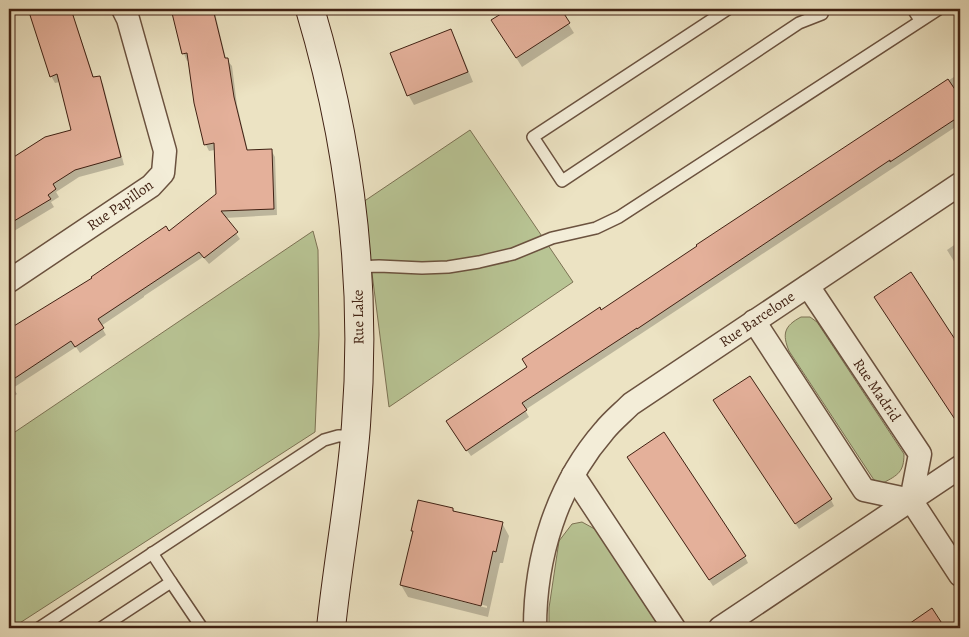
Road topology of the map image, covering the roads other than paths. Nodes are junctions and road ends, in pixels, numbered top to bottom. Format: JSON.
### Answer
{"nodes":[{"id":1,"x":124,"y":9,"type":"edge"},
{"id":2,"x":310,"y":9,"type":"edge"},
{"id":3,"x":728,"y":9,"type":"edge"},
{"id":4,"x":913,"y":9,"type":"edge"},
{"id":5,"x":939,"y":9,"type":"edge"},
{"id":6,"x":823,"y":10,"type":"edge"},
{"id":7,"x":920,"y":20,"type":"junction"},
{"id":8,"x":960,"y":184,"type":"edge"},
{"id":9,"x":356,"y":267,"type":"junction"},
{"id":10,"x":9,"y":281,"type":"edge"},
{"id":11,"x":808,"y":286,"type":"junction"},
{"id":12,"x":754,"y":321,"type":"junction"},
{"id":13,"x":355,"y":436,"type":"junction"},
{"id":14,"x":960,"y":467,"type":"edge"},
{"id":15,"x":573,"y":475,"type":"junction"},
{"id":16,"x":911,"y":500,"type":"junction"},
{"id":17,"x":152,"y":553,"type":"junction"},
{"id":18,"x":960,"y":575,"type":"edge"},
{"id":19,"x":171,"y":582,"type":"junction"},
{"id":20,"x":39,"y":628,"type":"edge"},
{"id":21,"x":101,"y":628,"type":"edge"},
{"id":22,"x":202,"y":628,"type":"edge"},
{"id":23,"x":331,"y":628,"type":"edge"},
{"id":24,"x":535,"y":628,"type":"edge"},
{"id":25,"x":674,"y":628,"type":"edge"},
{"id":26,"x":720,"y":628,"type":"edge"}],
"edges":[{"from":1,"to":10,"type":"street","name":"Rue Papillon"},
{"from":2,"to":9,"type":"street","name":"Rue Lake"},
{"from":3,"to":6,"type":"lane"},
{"from":4,"to":7,"type":"lane"},
{"from":5,"to":7,"type":"lane"},
{"from":7,"to":9,"type":"lane"},
{"from":8,"to":11,"type":"street","name":"Rue Barcelone"},
{"from":9,"to":13,"type":"street","name":"Rue Lake"},
{"from":11,"to":12,"type":"street","name":"Rue Barcelone"},
{"from":11,"to":16,"type":"street","name":"Rue Madrid"},
{"from":12,"to":15,"type":"street","name":"Rue Barcelone"},
{"from":12,"to":16,"type":"street"},
{"from":13,"to":17,"type":"lane"},
{"from":13,"to":23,"type":"street","name":"Rue Lake"},
{"from":14,"to":16,"type":"street"},
{"from":15,"to":24,"type":"street","name":"Rue Barcelone"},
{"from":15,"to":25,"type":"street"},
{"from":16,"to":18,"type":"street"},
{"from":16,"to":26,"type":"street"},
{"from":17,"to":19,"type":"lane"},
{"from":17,"to":20,"type":"lane"},
{"from":19,"to":21,"type":"lane"},
{"from":19,"to":22,"type":"lane"}]}
